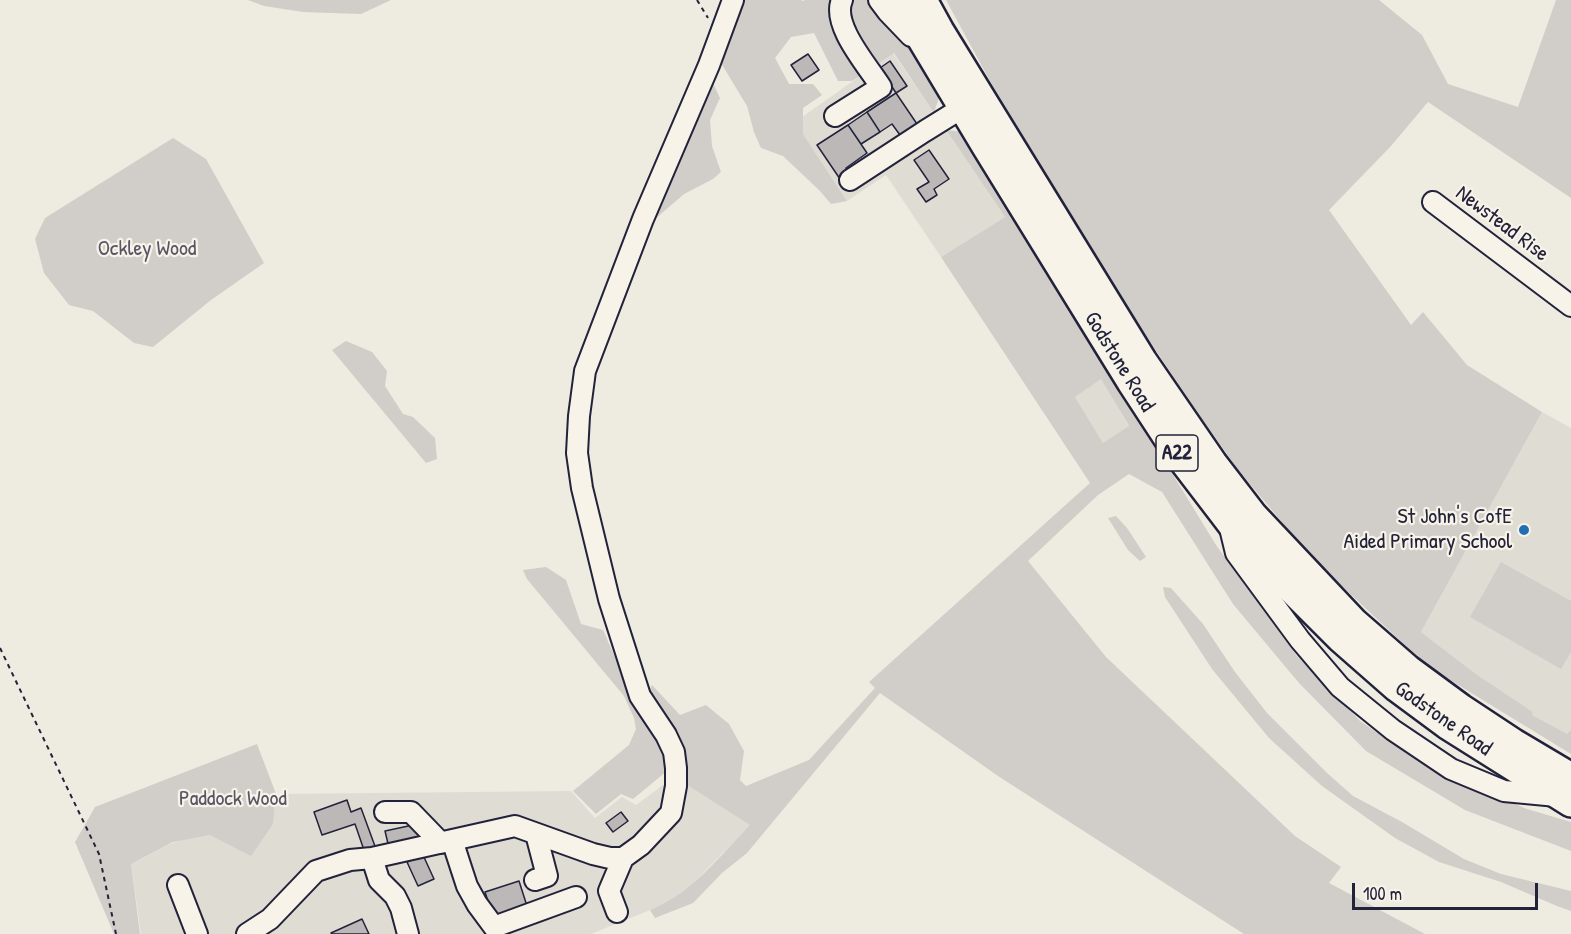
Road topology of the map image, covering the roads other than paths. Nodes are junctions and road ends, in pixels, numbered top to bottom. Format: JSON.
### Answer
{"nodes":[{"id":1,"x":733,"y":0,"type":"edge"},
{"id":2,"x":842,"y":0,"type":"edge"},
{"id":3,"x":879,"y":0,"type":"edge"},
{"id":4,"x":898,"y":0,"type":"edge"},
{"id":5,"x":923,"y":0,"type":"edge"},
{"id":6,"x":928,"y":51,"type":"junction"},
{"id":7,"x":962,"y":108,"type":"junction"},
{"id":8,"x":835,"y":116,"type":"dead end"},
{"id":9,"x":850,"y":180,"type":"dead end"},
{"id":10,"x":1432,"y":202,"type":"dead end"},
{"id":11,"x":1571,"y":306,"type":"edge"},
{"id":12,"x":1227,"y":519,"type":"junction"},
{"id":13,"x":1567,"y":792,"type":"edge"},
{"id":14,"x":385,"y":812,"type":"dead end"},
{"id":15,"x":536,"y":834,"type":"junction"},
{"id":16,"x":447,"y":842,"type":"junction"},
{"id":17,"x":372,"y":858,"type":"junction"},
{"id":18,"x":622,"y":858,"type":"junction"},
{"id":19,"x":535,"y":880,"type":"dead end"},
{"id":20,"x":178,"y":885,"type":"dead end"},
{"id":21,"x":576,"y":897,"type":"dead end"},
{"id":22,"x":617,"y":912,"type":"dead end"},
{"id":23,"x":197,"y":934,"type":"edge"},
{"id":24,"x":247,"y":934,"type":"edge"},
{"id":25,"x":408,"y":934,"type":"edge"}],
"edges":[{"from":1,"to":18,"type":"street"},
{"from":2,"to":8,"type":"street"},
{"from":3,"to":6,"type":"street"},
{"from":4,"to":6,"type":"highway","name":"Godstone Road","number":"A22"},
{"from":5,"to":13,"type":"highway","name":"Godstone Road","number":"A22"},
{"from":6,"to":7,"type":"highway","name":"Godstone Road","number":"A22"},
{"from":7,"to":9,"type":"street"},
{"from":7,"to":12,"type":"highway","name":"Godstone Road","number":"A22"},
{"from":10,"to":11,"type":"street","name":"Newstead Rise"},
{"from":12,"to":13,"type":"highway","name":"Godstone Road","number":"A22"},
{"from":12,"to":13,"type":"street"},
{"from":14,"to":16,"type":"street"},
{"from":15,"to":16,"type":"street"},
{"from":15,"to":18,"type":"street"},
{"from":15,"to":19,"type":"street"},
{"from":16,"to":17,"type":"street"},
{"from":16,"to":21,"type":"street"},
{"from":17,"to":24,"type":"street"},
{"from":17,"to":25,"type":"street"},
{"from":18,"to":22,"type":"street"},
{"from":20,"to":23,"type":"street"}]}
